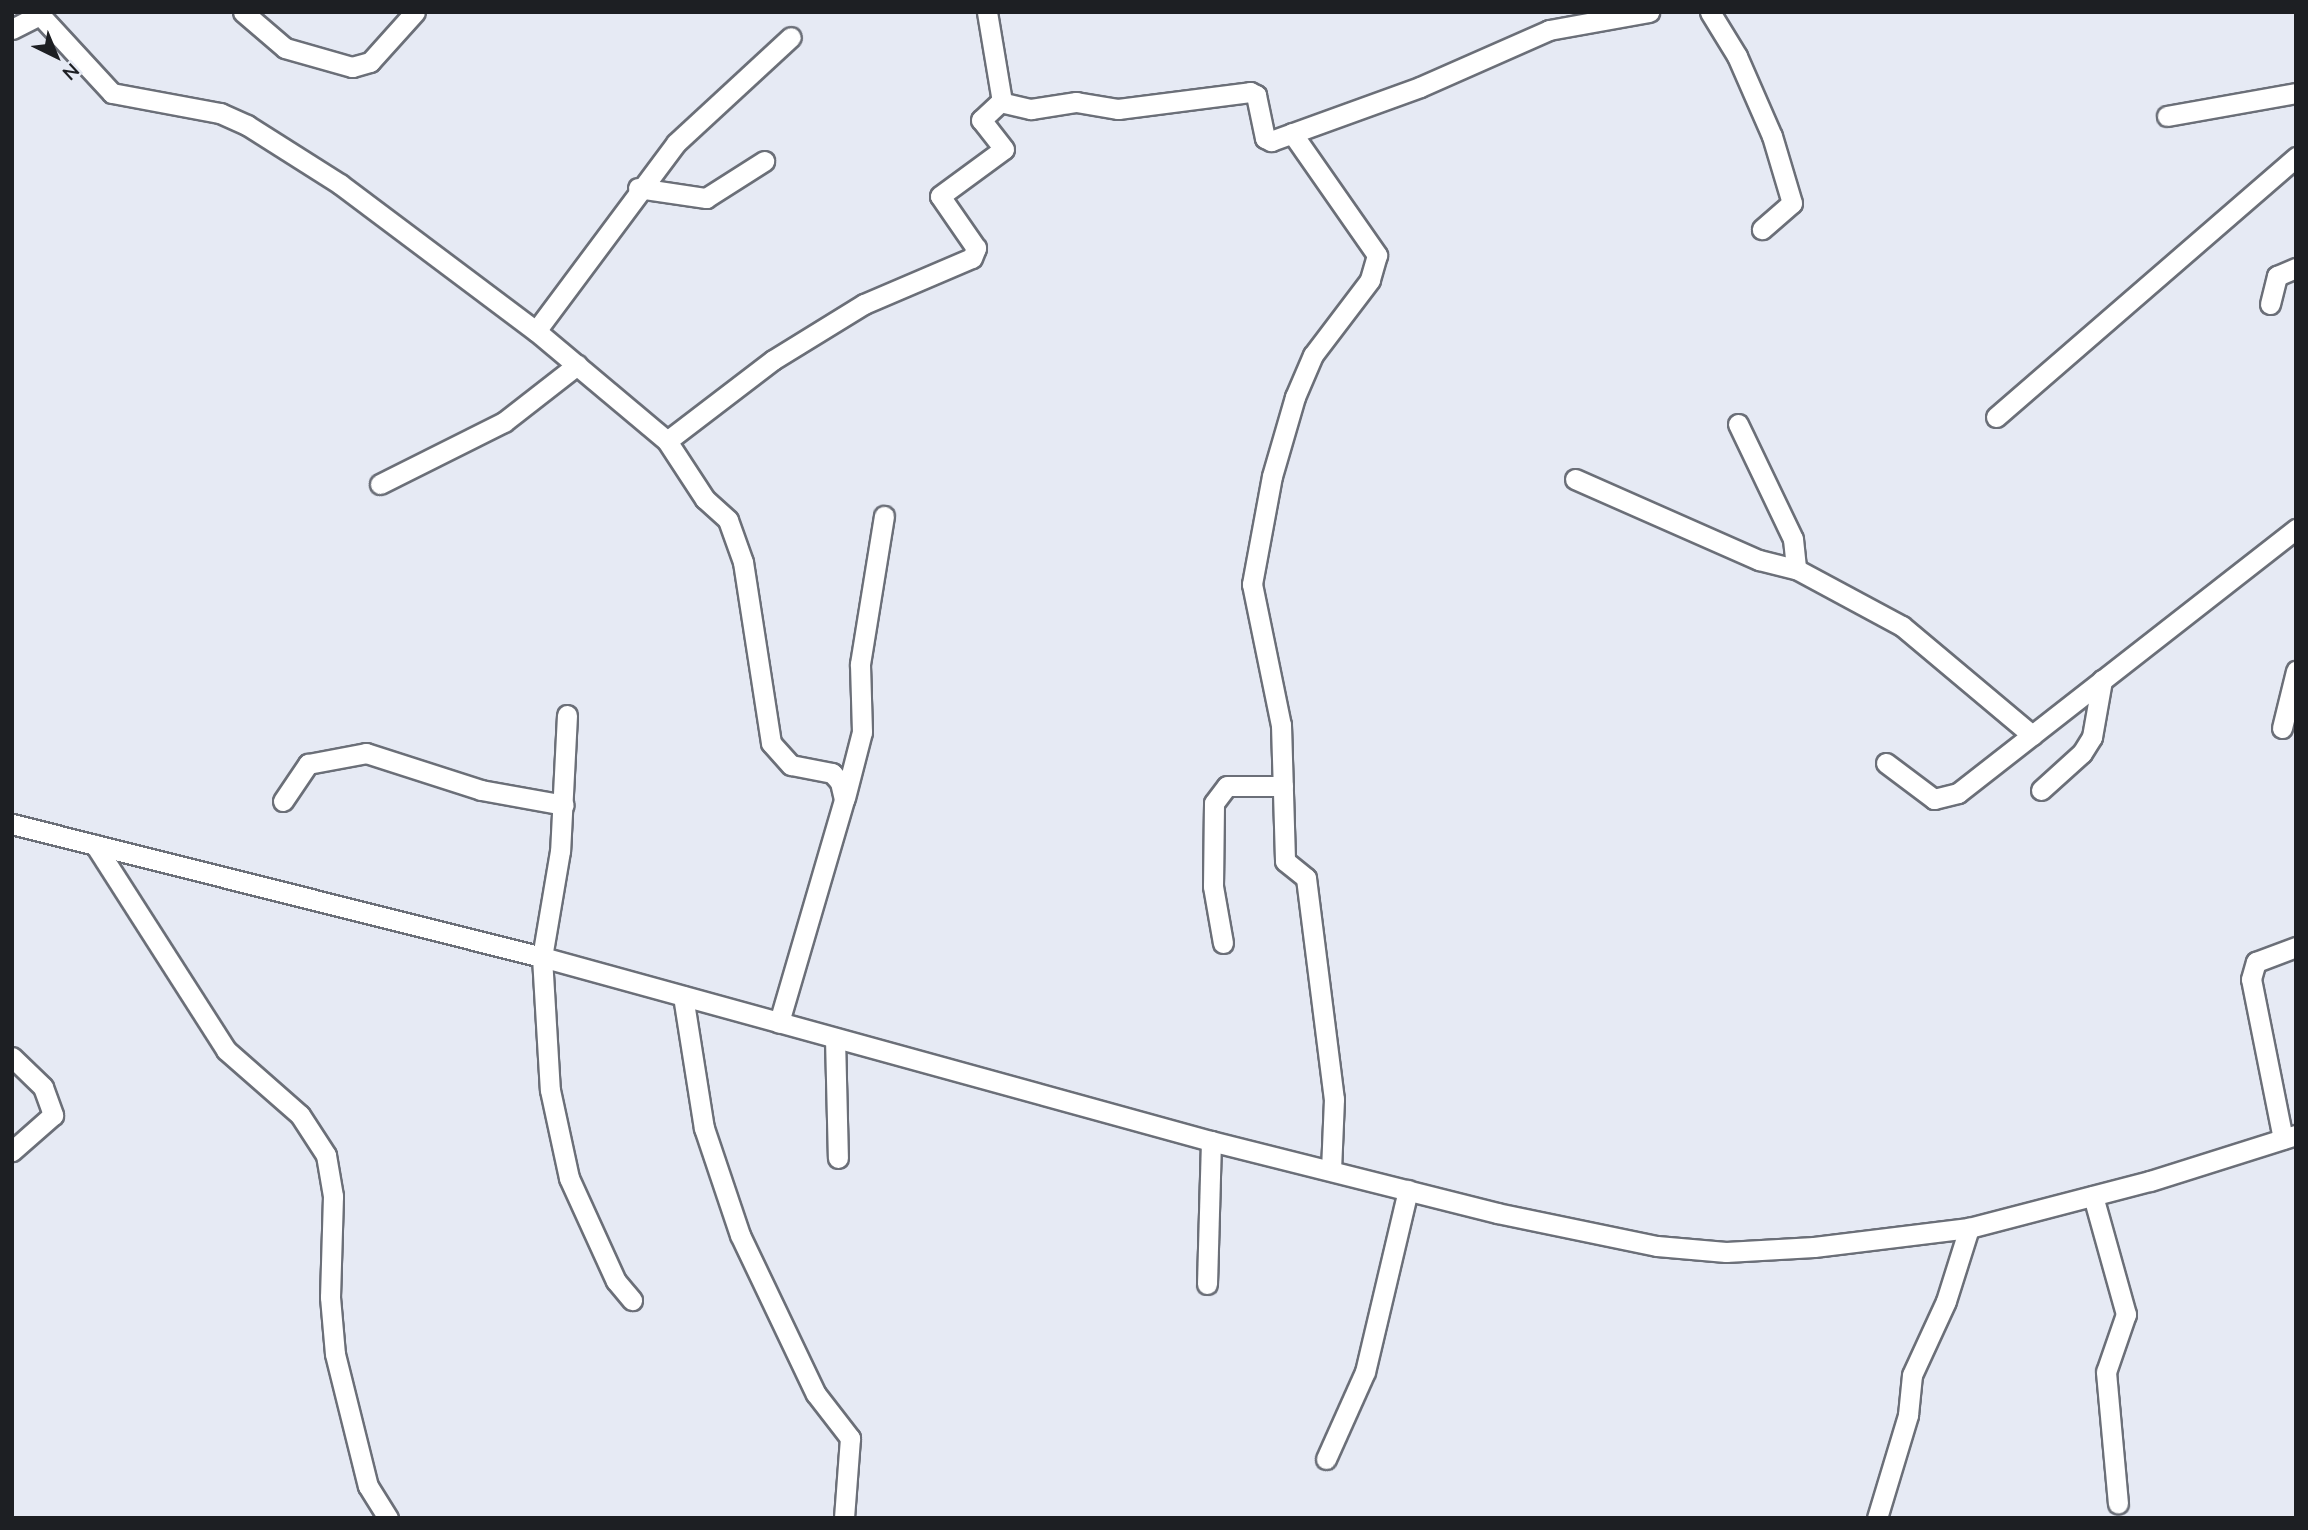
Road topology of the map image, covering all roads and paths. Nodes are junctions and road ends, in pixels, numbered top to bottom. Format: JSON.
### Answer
{"nodes":[{"id":1,"x":243,"y":12,"type":"edge"},
{"id":2,"x":415,"y":12,"type":"edge"},
{"id":3,"x":987,"y":12,"type":"edge"},
{"id":4,"x":1649,"y":12,"type":"edge"},
{"id":5,"x":1710,"y":12,"type":"edge"},
{"id":6,"x":55,"y":19,"type":"edge"},
{"id":7,"x":12,"y":29,"type":"edge"},
{"id":8,"x":791,"y":37,"type":"dead end"},
{"id":9,"x":2296,"y":93,"type":"edge"},
{"id":10,"x":1002,"y":102,"type":"junction"},
{"id":11,"x":2167,"y":116,"type":"dead end"},
{"id":12,"x":1292,"y":133,"type":"junction"},
{"id":13,"x":2296,"y":157,"type":"edge"},
{"id":14,"x":764,"y":161,"type":"dead end"},
{"id":15,"x":638,"y":188,"type":"junction"},
{"id":16,"x":1762,"y":229,"type":"dead end"},
{"id":17,"x":2296,"y":268,"type":"edge"},
{"id":18,"x":2270,"y":304,"type":"dead end"},
{"id":19,"x":536,"y":331,"type":"junction"},
{"id":20,"x":577,"y":365,"type":"junction"},
{"id":21,"x":1996,"y":417,"type":"dead end"},
{"id":22,"x":1738,"y":424,"type":"dead end"},
{"id":23,"x":667,"y":441,"type":"junction"},
{"id":24,"x":1575,"y":479,"type":"dead end"},
{"id":25,"x":380,"y":484,"type":"dead end"},
{"id":26,"x":884,"y":516,"type":"dead end"},
{"id":27,"x":2296,"y":529,"type":"edge"},
{"id":28,"x":1796,"y":569,"type":"junction"},
{"id":29,"x":2296,"y":671,"type":"edge"},
{"id":30,"x":2102,"y":680,"type":"junction"},
{"id":31,"x":567,"y":715,"type":"dead end"},
{"id":32,"x":2282,"y":728,"type":"dead end"},
{"id":33,"x":2032,"y":735,"type":"junction"},
{"id":34,"x":1886,"y":763,"type":"dead end"},
{"id":35,"x":1283,"y":786,"type":"junction"},
{"id":36,"x":2040,"y":790,"type":"dead end"},
{"id":37,"x":844,"y":800,"type":"junction"},
{"id":38,"x":283,"y":802,"type":"dead end"},
{"id":39,"x":564,"y":804,"type":"junction"},
{"id":40,"x":12,"y":824,"type":"edge"},
{"id":41,"x":95,"y":845,"type":"junction"},
{"id":42,"x":1223,"y":943,"type":"dead end"},
{"id":43,"x":2296,"y":947,"type":"edge"},
{"id":44,"x":542,"y":957,"type":"junction"},
{"id":45,"x":683,"y":996,"type":"junction"},
{"id":46,"x":779,"y":1023,"type":"junction"},
{"id":47,"x":835,"y":1038,"type":"junction"},
{"id":48,"x":12,"y":1057,"type":"edge"},
{"id":49,"x":2289,"y":1137,"type":"edge"},
{"id":50,"x":1211,"y":1141,"type":"junction"},
{"id":51,"x":12,"y":1151,"type":"edge"},
{"id":52,"x":838,"y":1158,"type":"dead end"},
{"id":53,"x":1331,"y":1170,"type":"junction"},
{"id":54,"x":1408,"y":1190,"type":"junction"},
{"id":55,"x":2093,"y":1196,"type":"junction"},
{"id":56,"x":1969,"y":1227,"type":"junction"},
{"id":57,"x":1207,"y":1284,"type":"dead end"},
{"id":58,"x":632,"y":1300,"type":"dead end"},
{"id":59,"x":1326,"y":1459,"type":"dead end"},
{"id":60,"x":2118,"y":1503,"type":"dead end"},
{"id":61,"x":388,"y":1518,"type":"edge"},
{"id":62,"x":844,"y":1518,"type":"edge"},
{"id":63,"x":1877,"y":1518,"type":"edge"}],
"edges":[{"from":1,"to":2,"type":"street"},
{"from":3,"to":10,"type":"street"},
{"from":4,"to":12,"type":"street"},
{"from":5,"to":16,"type":"street"},
{"from":6,"to":7,"type":"street"},
{"from":6,"to":19,"type":"street"},
{"from":8,"to":15,"type":"street"},
{"from":9,"to":11,"type":"street"},
{"from":10,"to":12,"type":"street"},
{"from":10,"to":23,"type":"street"},
{"from":12,"to":35,"type":"street"},
{"from":13,"to":21,"type":"street"},
{"from":14,"to":15,"type":"street"},
{"from":15,"to":19,"type":"street"},
{"from":17,"to":18,"type":"street"},
{"from":19,"to":20,"type":"street"},
{"from":20,"to":23,"type":"street"},
{"from":20,"to":25,"type":"street"},
{"from":22,"to":28,"type":"street"},
{"from":23,"to":37,"type":"street"},
{"from":24,"to":28,"type":"street"},
{"from":26,"to":37,"type":"street"},
{"from":27,"to":30,"type":"street"},
{"from":28,"to":33,"type":"street"},
{"from":29,"to":32,"type":"street"},
{"from":30,"to":33,"type":"street"},
{"from":30,"to":36,"type":"street"},
{"from":31,"to":39,"type":"street"},
{"from":33,"to":34,"type":"street"},
{"from":35,"to":42,"type":"street"},
{"from":35,"to":53,"type":"street"},
{"from":37,"to":46,"type":"street"},
{"from":38,"to":39,"type":"street"},
{"from":39,"to":44,"type":"street"},
{"from":40,"to":41,"type":"street"},
{"from":41,"to":44,"type":"street"},
{"from":41,"to":61,"type":"street"},
{"from":43,"to":49,"type":"street"},
{"from":44,"to":45,"type":"street"},
{"from":44,"to":58,"type":"street"},
{"from":45,"to":46,"type":"street"},
{"from":45,"to":62,"type":"street"},
{"from":46,"to":47,"type":"street"},
{"from":47,"to":50,"type":"street"},
{"from":47,"to":52,"type":"street"},
{"from":48,"to":51,"type":"street"},
{"from":49,"to":55,"type":"street"},
{"from":50,"to":53,"type":"street"},
{"from":50,"to":57,"type":"street"},
{"from":53,"to":54,"type":"street"},
{"from":54,"to":56,"type":"street"},
{"from":54,"to":59,"type":"street"},
{"from":55,"to":56,"type":"street"},
{"from":55,"to":60,"type":"street"},
{"from":56,"to":63,"type":"street"}]}
